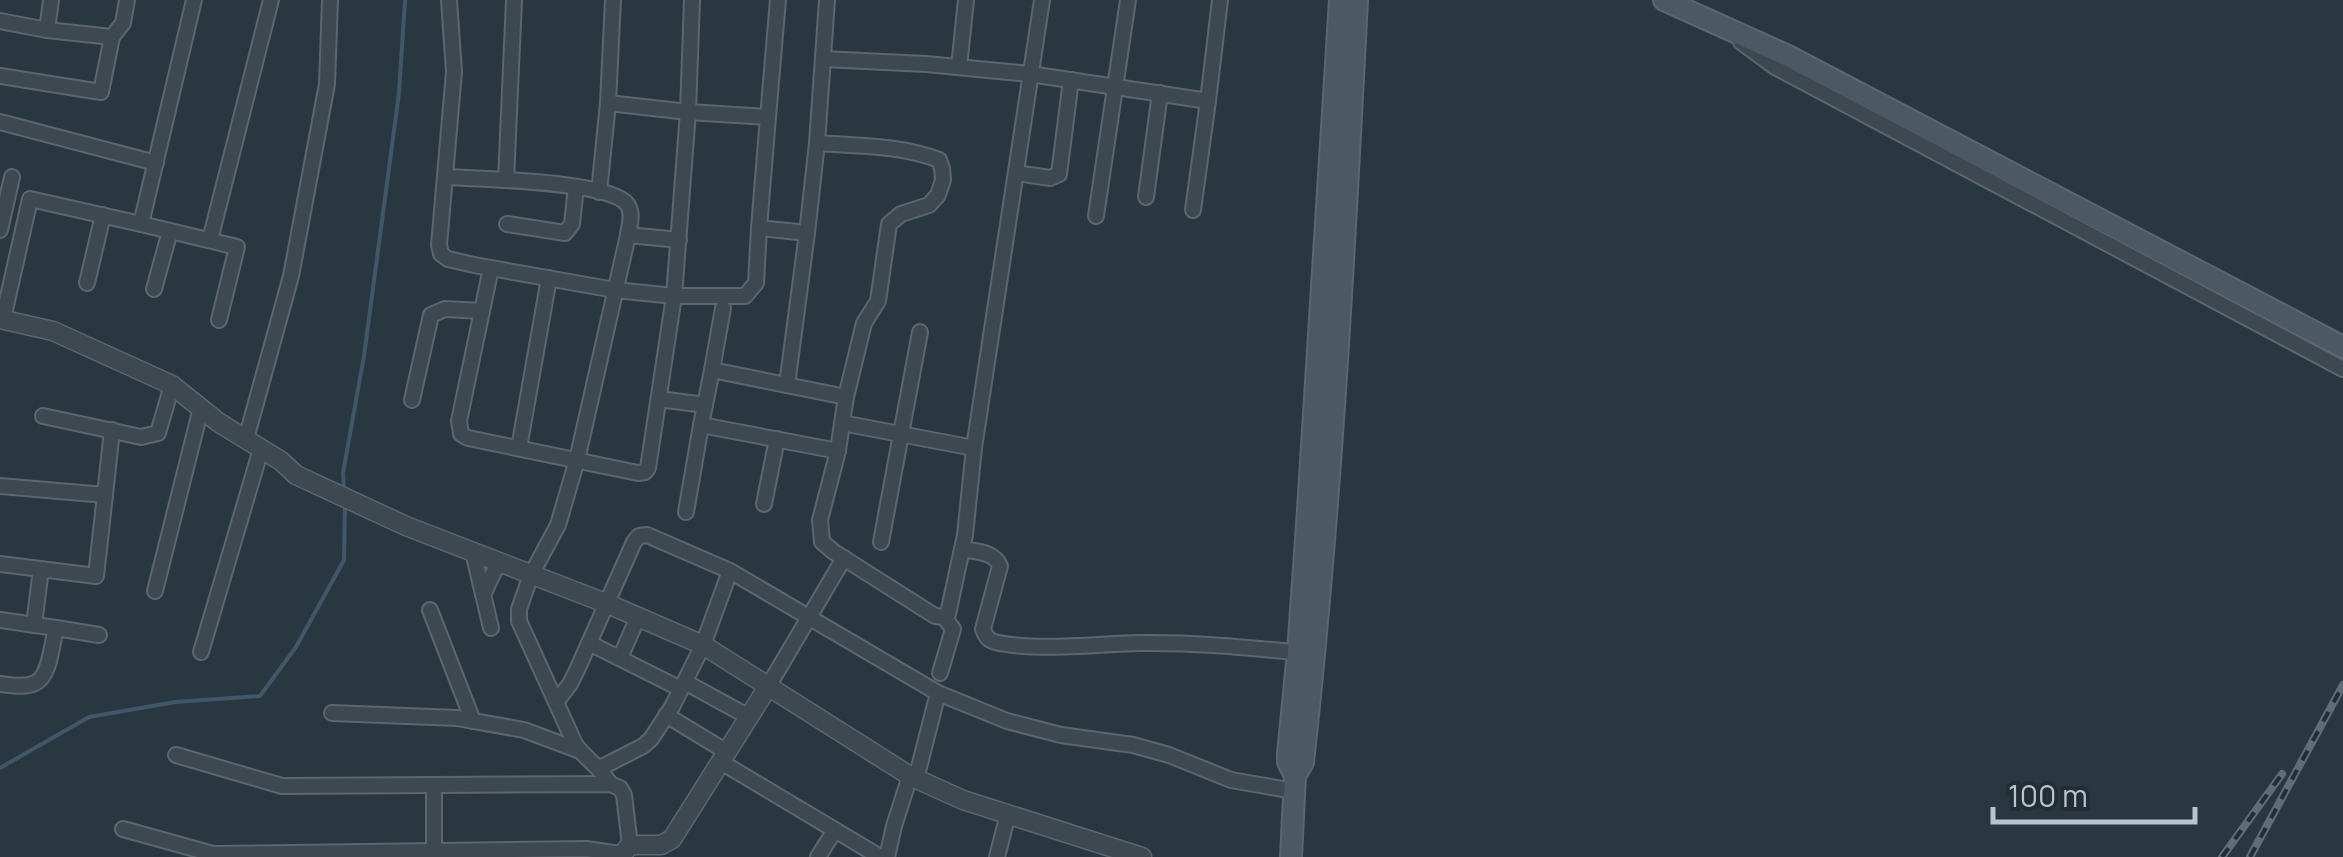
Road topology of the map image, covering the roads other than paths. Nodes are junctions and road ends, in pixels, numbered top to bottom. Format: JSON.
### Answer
{"nodes":[{"id":1,"x":51,"y":0,"type":"edge"},
{"id":2,"x":127,"y":0,"type":"edge"},
{"id":3,"x":194,"y":0,"type":"edge"},
{"id":4,"x":271,"y":0,"type":"edge"},
{"id":5,"x":330,"y":0,"type":"edge"},
{"id":6,"x":450,"y":0,"type":"edge"},
{"id":7,"x":514,"y":0,"type":"edge"},
{"id":8,"x":614,"y":0,"type":"edge"},
{"id":9,"x":692,"y":0,"type":"edge"},
{"id":10,"x":778,"y":0,"type":"edge"},
{"id":11,"x":826,"y":0,"type":"edge"},
{"id":12,"x":966,"y":0,"type":"edge"},
{"id":13,"x":1042,"y":0,"type":"edge"},
{"id":14,"x":1109,"y":0,"type":"edge"},
{"id":15,"x":1220,"y":0,"type":"edge"},
{"id":16,"x":1340,"y":0,"type":"edge"},
{"id":17,"x":1357,"y":0,"type":"edge"},
{"id":18,"x":1664,"y":0,"type":"edge"},
{"id":19,"x":1128,"y":1,"type":"edge"},
{"id":20,"x":0,"y":21,"type":"edge"},
{"id":21,"x":1720,"y":26,"type":"junction"},
{"id":22,"x":47,"y":30,"type":"junction"},
{"id":23,"x":112,"y":38,"type":"junction"},
{"id":24,"x":824,"y":58,"type":"junction"},
{"id":25,"x":958,"y":67,"type":"junction"},
{"id":26,"x":1030,"y":74,"type":"junction"},
{"id":27,"x":0,"y":76,"type":"edge"},
{"id":28,"x":1071,"y":80,"type":"junction"},
{"id":29,"x":1116,"y":86,"type":"junction"},
{"id":30,"x":1160,"y":93,"type":"junction"},
{"id":31,"x":1208,"y":100,"type":"junction"},
{"id":32,"x":608,"y":103,"type":"junction"},
{"id":33,"x":688,"y":112,"type":"junction"},
{"id":34,"x":768,"y":117,"type":"junction"},
{"id":35,"x":0,"y":122,"type":"edge"},
{"id":36,"x":817,"y":144,"type":"junction"},
{"id":37,"x":156,"y":163,"type":"junction"},
{"id":38,"x":1016,"y":173,"type":"junction"},
{"id":39,"x":447,"y":176,"type":"junction"},
{"id":40,"x":12,"y":177,"type":"dead end"},
{"id":41,"x":506,"y":180,"type":"junction"},
{"id":42,"x":576,"y":187,"type":"junction"},
{"id":43,"x":599,"y":192,"type":"junction"},
{"id":44,"x":1146,"y":197,"type":"dead end"},
{"id":45,"x":1193,"y":210,"type":"dead end"},
{"id":46,"x":103,"y":215,"type":"junction"},
{"id":47,"x":1096,"y":216,"type":"dead end"},
{"id":48,"x":141,"y":224,"type":"junction"},
{"id":49,"x":507,"y":224,"type":"dead end"},
{"id":50,"x":760,"y":228,"type":"junction"},
{"id":51,"x":0,"y":230,"type":"edge"},
{"id":52,"x":170,"y":231,"type":"junction"},
{"id":53,"x":807,"y":233,"type":"junction"},
{"id":54,"x":628,"y":235,"type":"junction"},
{"id":55,"x":210,"y":240,"type":"junction"},
{"id":56,"x":679,"y":240,"type":"junction"},
{"id":57,"x":491,"y":268,"type":"junction"},
{"id":58,"x":549,"y":278,"type":"junction"},
{"id":59,"x":5,"y":284,"type":"edge"},
{"id":60,"x":88,"y":284,"type":"dead end"},
{"id":61,"x":154,"y":289,"type":"dead end"},
{"id":62,"x":615,"y":290,"type":"junction"},
{"id":63,"x":674,"y":296,"type":"junction"},
{"id":64,"x":723,"y":308,"type":"dead end"},
{"id":65,"x":482,"y":311,"type":"junction"},
{"id":66,"x":1,"y":319,"type":"edge"},
{"id":67,"x":219,"y":320,"type":"dead end"},
{"id":68,"x":920,"y":332,"type":"dead end"},
{"id":69,"x":2343,"y":347,"type":"edge"},
{"id":70,"x":2343,"y":369,"type":"edge"},
{"id":71,"x":712,"y":370,"type":"junction"},
{"id":72,"x":172,"y":385,"type":"junction"},
{"id":73,"x":787,"y":385,"type":"junction"},
{"id":74,"x":846,"y":397,"type":"junction"},
{"id":75,"x":660,"y":399,"type":"junction"},
{"id":76,"x":412,"y":400,"type":"dead end"},
{"id":77,"x":705,"y":405,"type":"junction"},
{"id":78,"x":201,"y":408,"type":"junction"},
{"id":79,"x":44,"y":416,"type":"dead end"},
{"id":80,"x":842,"y":423,"type":"junction"},
{"id":81,"x":701,"y":425,"type":"junction"},
{"id":82,"x":112,"y":430,"type":"junction"},
{"id":83,"x":901,"y":434,"type":"junction"},
{"id":84,"x":778,"y":440,"type":"junction"},
{"id":85,"x":259,"y":447,"type":"junction"},
{"id":86,"x":519,"y":448,"type":"junction"},
{"id":87,"x":974,"y":448,"type":"junction"},
{"id":88,"x":838,"y":451,"type":"junction"},
{"id":89,"x":577,"y":460,"type":"junction"},
{"id":90,"x":0,"y":486,"type":"edge"},
{"id":91,"x":105,"y":495,"type":"junction"},
{"id":92,"x":764,"y":504,"type":"dead end"},
{"id":93,"x":686,"y":512,"type":"dead end"},
{"id":94,"x":881,"y":542,"type":"dead end"},
{"id":95,"x":962,"y":549,"type":"junction"},
{"id":96,"x":473,"y":552,"type":"junction"},
{"id":97,"x":844,"y":558,"type":"junction"},
{"id":98,"x":498,"y":562,"type":"junction"},
{"id":99,"x":0,"y":564,"type":"edge"},
{"id":100,"x":42,"y":569,"type":"junction"},
{"id":101,"x":730,"y":570,"type":"junction"},
{"id":102,"x":531,"y":575,"type":"junction"},
{"id":103,"x":154,"y":591,"type":"dead end"},
{"id":104,"x":482,"y":594,"type":"junction"},
{"id":105,"x":608,"y":604,"type":"junction"},
{"id":106,"x":430,"y":610,"type":"dead end"},
{"id":107,"x":638,"y":617,"type":"junction"},
{"id":108,"x":809,"y":617,"type":"junction"},
{"id":109,"x":944,"y":617,"type":"junction"},
{"id":110,"x":0,"y":620,"type":"edge"},
{"id":111,"x":34,"y":625,"type":"junction"},
{"id":112,"x":56,"y":628,"type":"junction"},
{"id":113,"x":490,"y":628,"type":"dead end"},
{"id":114,"x":100,"y":635,"type":"dead end"},
{"id":115,"x":589,"y":643,"type":"junction"},
{"id":116,"x":703,"y":645,"type":"junction"},
{"id":117,"x":201,"y":652,"type":"dead end"},
{"id":118,"x":1306,"y":653,"type":"junction"},
{"id":119,"x":620,"y":658,"type":"junction"},
{"id":120,"x":940,"y":673,"type":"dead end"},
{"id":121,"x":0,"y":684,"type":"edge"},
{"id":122,"x":769,"y":684,"type":"junction"},
{"id":123,"x":683,"y":685,"type":"junction"},
{"id":124,"x":938,"y":693,"type":"junction"},
{"id":125,"x":556,"y":702,"type":"junction"},
{"id":126,"x":332,"y":713,"type":"dead end"},
{"id":127,"x":666,"y":715,"type":"junction"},
{"id":128,"x":749,"y":717,"type":"junction"},
{"id":129,"x":473,"y":721,"type":"junction"},
{"id":130,"x":580,"y":751,"type":"junction"},
{"id":131,"x":176,"y":755,"type":"dead end"},
{"id":132,"x":724,"y":757,"type":"junction"},
{"id":133,"x":600,"y":768,"type":"junction"},
{"id":134,"x":912,"y":778,"type":"junction"},
{"id":135,"x":610,"y":784,"type":"junction"},
{"id":136,"x":1294,"y":784,"type":"junction"},
{"id":137,"x":434,"y":785,"type":"junction"},
{"id":138,"x":1008,"y":814,"type":"junction"},
{"id":139,"x":122,"y":830,"type":"dead end"},
{"id":140,"x":835,"y":830,"type":"junction"},
{"id":141,"x":624,"y":852,"type":"edge"},
{"id":142,"x":1106,"y":852,"type":"edge"},
{"id":143,"x":434,"y":853,"type":"edge"},
{"id":144,"x":818,"y":857,"type":"edge"},
{"id":145,"x":884,"y":857,"type":"edge"},
{"id":146,"x":997,"y":857,"type":"edge"},
{"id":147,"x":1142,"y":857,"type":"edge"},
{"id":148,"x":1291,"y":857,"type":"edge"}],
"edges":[{"from":1,"to":22,"type":"street"},
{"from":2,"to":23,"type":"street"},
{"from":3,"to":37,"type":"street"},
{"from":4,"to":55,"type":"street"},
{"from":5,"to":85,"type":"street"},
{"from":6,"to":39,"type":"street"},
{"from":7,"to":41,"type":"street"},
{"from":8,"to":32,"type":"street"},
{"from":9,"to":33,"type":"street"},
{"from":10,"to":34,"type":"street"},
{"from":11,"to":24,"type":"street"},
{"from":12,"to":25,"type":"street"},
{"from":13,"to":26,"type":"street"},
{"from":14,"to":19,"type":"street"},
{"from":15,"to":31,"type":"street"},
{"from":16,"to":118,"type":"main road"},
{"from":17,"to":118,"type":"main road"},
{"from":18,"to":21,"type":"main road"},
{"from":19,"to":29,"type":"street"},
{"from":20,"to":22,"type":"street"},
{"from":21,"to":69,"type":"main road"},
{"from":21,"to":70,"type":"street"},
{"from":22,"to":23,"type":"street"},
{"from":23,"to":27,"type":"street"},
{"from":24,"to":25,"type":"street"},
{"from":24,"to":36,"type":"street"},
{"from":25,"to":26,"type":"street"},
{"from":26,"to":28,"type":"street"},
{"from":26,"to":38,"type":"street"},
{"from":28,"to":29,"type":"street"},
{"from":28,"to":38,"type":"street"},
{"from":29,"to":30,"type":"street"},
{"from":29,"to":47,"type":"street"},
{"from":30,"to":31,"type":"street"},
{"from":30,"to":44,"type":"street"},
{"from":31,"to":45,"type":"street"},
{"from":32,"to":33,"type":"street"},
{"from":32,"to":43,"type":"street"},
{"from":33,"to":34,"type":"street"},
{"from":33,"to":56,"type":"street"},
{"from":34,"to":50,"type":"street"},
{"from":35,"to":37,"type":"street"},
{"from":36,"to":53,"type":"street"},
{"from":36,"to":74,"type":"street"},
{"from":37,"to":48,"type":"street"},
{"from":38,"to":87,"type":"street"},
{"from":39,"to":41,"type":"street"},
{"from":39,"to":57,"type":"street"},
{"from":40,"to":51,"type":"street"},
{"from":41,"to":42,"type":"street"},
{"from":42,"to":43,"type":"street"},
{"from":42,"to":49,"type":"street"},
{"from":43,"to":54,"type":"street"},
{"from":46,"to":48,"type":"street"},
{"from":46,"to":59,"type":"street"},
{"from":46,"to":60,"type":"street"},
{"from":48,"to":52,"type":"street"},
{"from":50,"to":53,"type":"street"},
{"from":50,"to":63,"type":"street"},
{"from":52,"to":55,"type":"street"},
{"from":52,"to":61,"type":"street"},
{"from":53,"to":73,"type":"street"},
{"from":54,"to":56,"type":"street"},
{"from":54,"to":62,"type":"street"},
{"from":55,"to":67,"type":"street"},
{"from":56,"to":63,"type":"street"},
{"from":57,"to":58,"type":"street"},
{"from":57,"to":65,"type":"street"},
{"from":58,"to":62,"type":"street"},
{"from":58,"to":86,"type":"street"},
{"from":59,"to":66,"type":"street"},
{"from":62,"to":63,"type":"street"},
{"from":62,"to":89,"type":"street"},
{"from":63,"to":75,"type":"street"},
{"from":64,"to":71,"type":"street"},
{"from":65,"to":76,"type":"street"},
{"from":65,"to":86,"type":"street"},
{"from":66,"to":72,"type":"street"},
{"from":68,"to":83,"type":"street"},
{"from":71,"to":73,"type":"street"},
{"from":71,"to":77,"type":"street"},
{"from":72,"to":78,"type":"street"},
{"from":72,"to":82,"type":"street"},
{"from":73,"to":74,"type":"street"},
{"from":74,"to":80,"type":"street"},
{"from":75,"to":77,"type":"street"},
{"from":75,"to":89,"type":"street"},
{"from":77,"to":81,"type":"street"},
{"from":78,"to":85,"type":"street"},
{"from":78,"to":103,"type":"street"},
{"from":79,"to":82,"type":"street"},
{"from":80,"to":83,"type":"street"},
{"from":80,"to":88,"type":"street"},
{"from":81,"to":84,"type":"street"},
{"from":81,"to":93,"type":"street"},
{"from":82,"to":91,"type":"street"},
{"from":83,"to":87,"type":"street"},
{"from":83,"to":94,"type":"street"},
{"from":84,"to":88,"type":"street"},
{"from":84,"to":92,"type":"street"},
{"from":85,"to":96,"type":"street"},
{"from":85,"to":117,"type":"street"},
{"from":86,"to":89,"type":"street"},
{"from":87,"to":95,"type":"street"},
{"from":88,"to":97,"type":"street"},
{"from":89,"to":102,"type":"street"},
{"from":90,"to":91,"type":"street"},
{"from":91,"to":100,"type":"street"},
{"from":95,"to":109,"type":"street"},
{"from":95,"to":118,"type":"street"},
{"from":96,"to":98,"type":"street"},
{"from":96,"to":104,"type":"street"},
{"from":97,"to":108,"type":"street"},
{"from":97,"to":109,"type":"street"},
{"from":98,"to":102,"type":"street"},
{"from":98,"to":104,"type":"street"},
{"from":99,"to":100,"type":"street"},
{"from":100,"to":111,"type":"street"},
{"from":101,"to":105,"type":"street"},
{"from":101,"to":108,"type":"street"},
{"from":101,"to":116,"type":"street"},
{"from":102,"to":105,"type":"street"},
{"from":102,"to":125,"type":"street"},
{"from":104,"to":113,"type":"street"},
{"from":105,"to":107,"type":"street"},
{"from":105,"to":115,"type":"street"},
{"from":106,"to":129,"type":"street"},
{"from":107,"to":116,"type":"street"},
{"from":107,"to":119,"type":"street"},
{"from":108,"to":122,"type":"street"},
{"from":108,"to":124,"type":"street"},
{"from":109,"to":120,"type":"street"},
{"from":110,"to":111,"type":"street"},
{"from":111,"to":112,"type":"street"},
{"from":112,"to":114,"type":"street"},
{"from":112,"to":121,"type":"street"},
{"from":115,"to":119,"type":"street"},
{"from":115,"to":125,"type":"street"},
{"from":116,"to":122,"type":"street"},
{"from":116,"to":123,"type":"street"},
{"from":118,"to":136,"type":"main road"},
{"from":119,"to":123,"type":"street"},
{"from":122,"to":128,"type":"street"},
{"from":122,"to":134,"type":"street"},
{"from":123,"to":127,"type":"street"},
{"from":123,"to":128,"type":"street"},
{"from":124,"to":134,"type":"street"},
{"from":124,"to":136,"type":"street"},
{"from":125,"to":130,"type":"street"},
{"from":126,"to":129,"type":"street"},
{"from":127,"to":132,"type":"street"},
{"from":127,"to":133,"type":"street"},
{"from":128,"to":132,"type":"street"},
{"from":129,"to":130,"type":"street"},
{"from":130,"to":133,"type":"street"},
{"from":131,"to":137,"type":"street"},
{"from":132,"to":140,"type":"street"},
{"from":132,"to":141,"type":"street"},
{"from":133,"to":135,"type":"street"},
{"from":134,"to":138,"type":"street"},
{"from":134,"to":145,"type":"street"},
{"from":135,"to":137,"type":"street"},
{"from":135,"to":141,"type":"street"},
{"from":136,"to":148,"type":"main road"},
{"from":137,"to":143,"type":"street"},
{"from":138,"to":142,"type":"street"},
{"from":138,"to":146,"type":"street"},
{"from":139,"to":143,"type":"street"},
{"from":140,"to":144,"type":"street"},
{"from":140,"to":145,"type":"street"},
{"from":141,"to":143,"type":"street"},
{"from":142,"to":147,"type":"street"}]}
